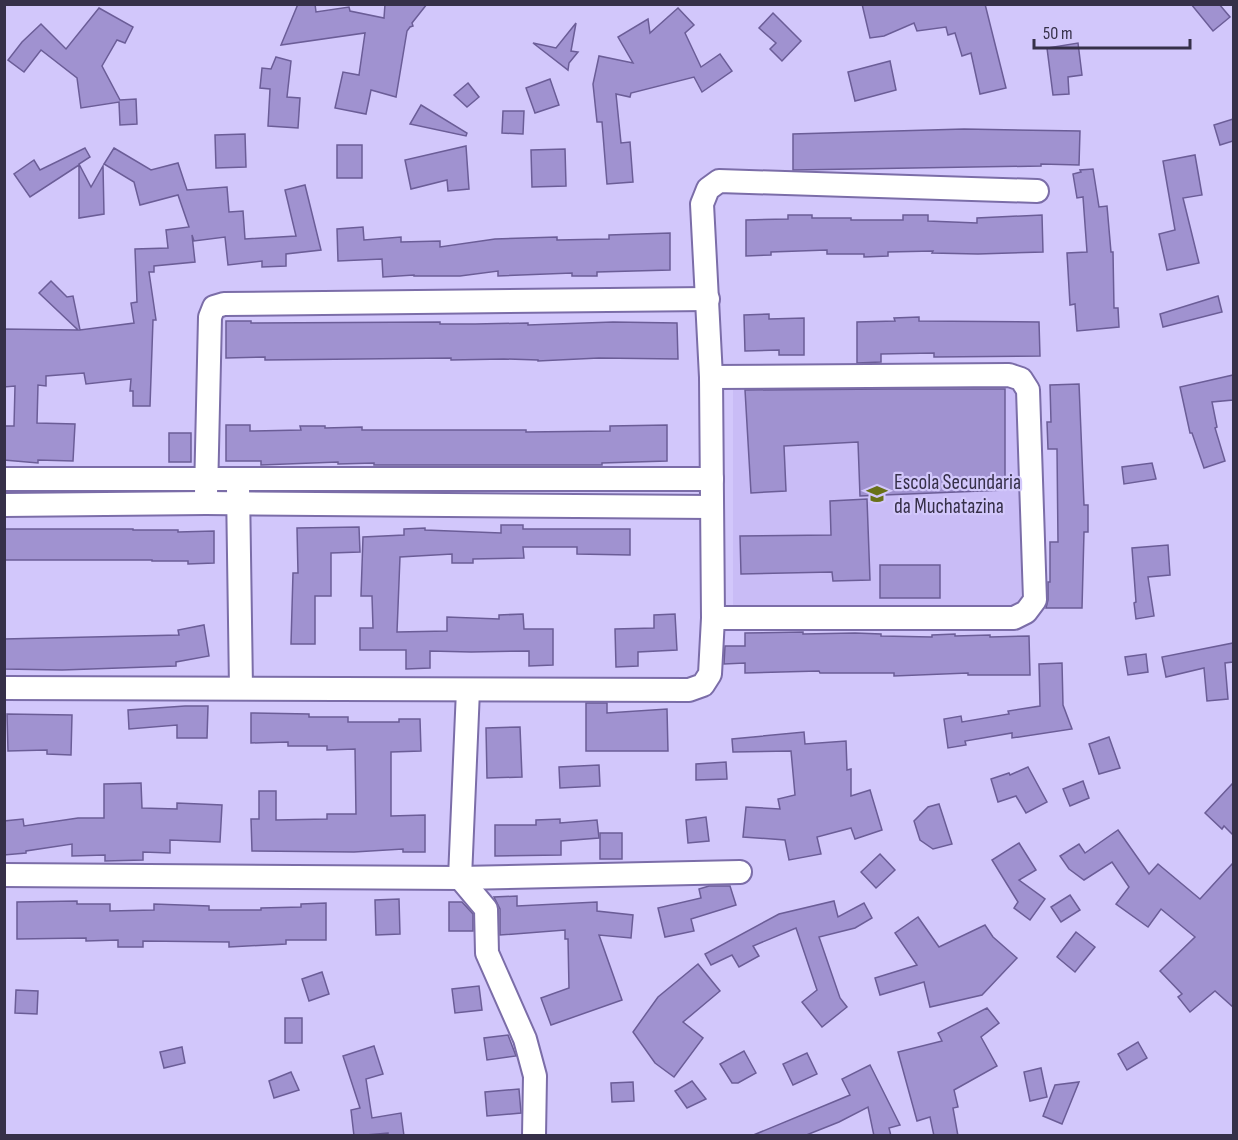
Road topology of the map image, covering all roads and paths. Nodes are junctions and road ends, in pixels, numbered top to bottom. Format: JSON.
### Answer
{"nodes":[{"id":1,"x":1037,"y":191,"type":"dead end"},
{"id":2,"x":708,"y":299,"type":"junction"},
{"id":3,"x":711,"y":377,"type":"junction"},
{"id":4,"x":15,"y":479,"type":"edge"},
{"id":5,"x":430,"y":479,"type":"junction"},
{"id":6,"x":712,"y":479,"type":"junction"},
{"id":7,"x":205,"y":480,"type":"junction"},
{"id":8,"x":238,"y":480,"type":"junction"},
{"id":9,"x":206,"y":503,"type":"junction"},
{"id":10,"x":239,"y":504,"type":"junction"},
{"id":11,"x":15,"y":505,"type":"edge"},
{"id":12,"x":432,"y":506,"type":"junction"},
{"id":13,"x":712,"y":507,"type":"junction"},
{"id":14,"x":713,"y":618,"type":"junction"},
{"id":15,"x":4,"y":688,"type":"edge"},
{"id":16,"x":241,"y":688,"type":"junction"},
{"id":17,"x":468,"y":690,"type":"junction"},
{"id":18,"x":740,"y":872,"type":"dead end"},
{"id":19,"x":4,"y":875,"type":"edge"},
{"id":20,"x":460,"y":878,"type":"junction"},
{"id":21,"x":534,"y":1136,"type":"edge"}],
"edges":[{"from":1,"to":2,"type":"street"},
{"from":2,"to":3,"type":"street"},
{"from":2,"to":7,"type":"street"},
{"from":3,"to":6,"type":"street"},
{"from":3,"to":14,"type":"street"},
{"from":4,"to":7,"type":"street"},
{"from":4,"to":11,"type":"street"},
{"from":5,"to":6,"type":"street"},
{"from":5,"to":8,"type":"street"},
{"from":5,"to":12,"type":"street"},
{"from":6,"to":13,"type":"street"},
{"from":7,"to":8,"type":"street"},
{"from":7,"to":9,"type":"street"},
{"from":8,"to":10,"type":"street"},
{"from":9,"to":10,"type":"street"},
{"from":9,"to":11,"type":"street"},
{"from":10,"to":12,"type":"street"},
{"from":10,"to":16,"type":"street"},
{"from":12,"to":13,"type":"street"},
{"from":13,"to":14,"type":"street"},
{"from":14,"to":17,"type":"street"},
{"from":15,"to":16,"type":"street"},
{"from":16,"to":17,"type":"street"},
{"from":17,"to":20,"type":"street"},
{"from":18,"to":20,"type":"street"},
{"from":19,"to":20,"type":"street"},
{"from":20,"to":21,"type":"street"}]}
